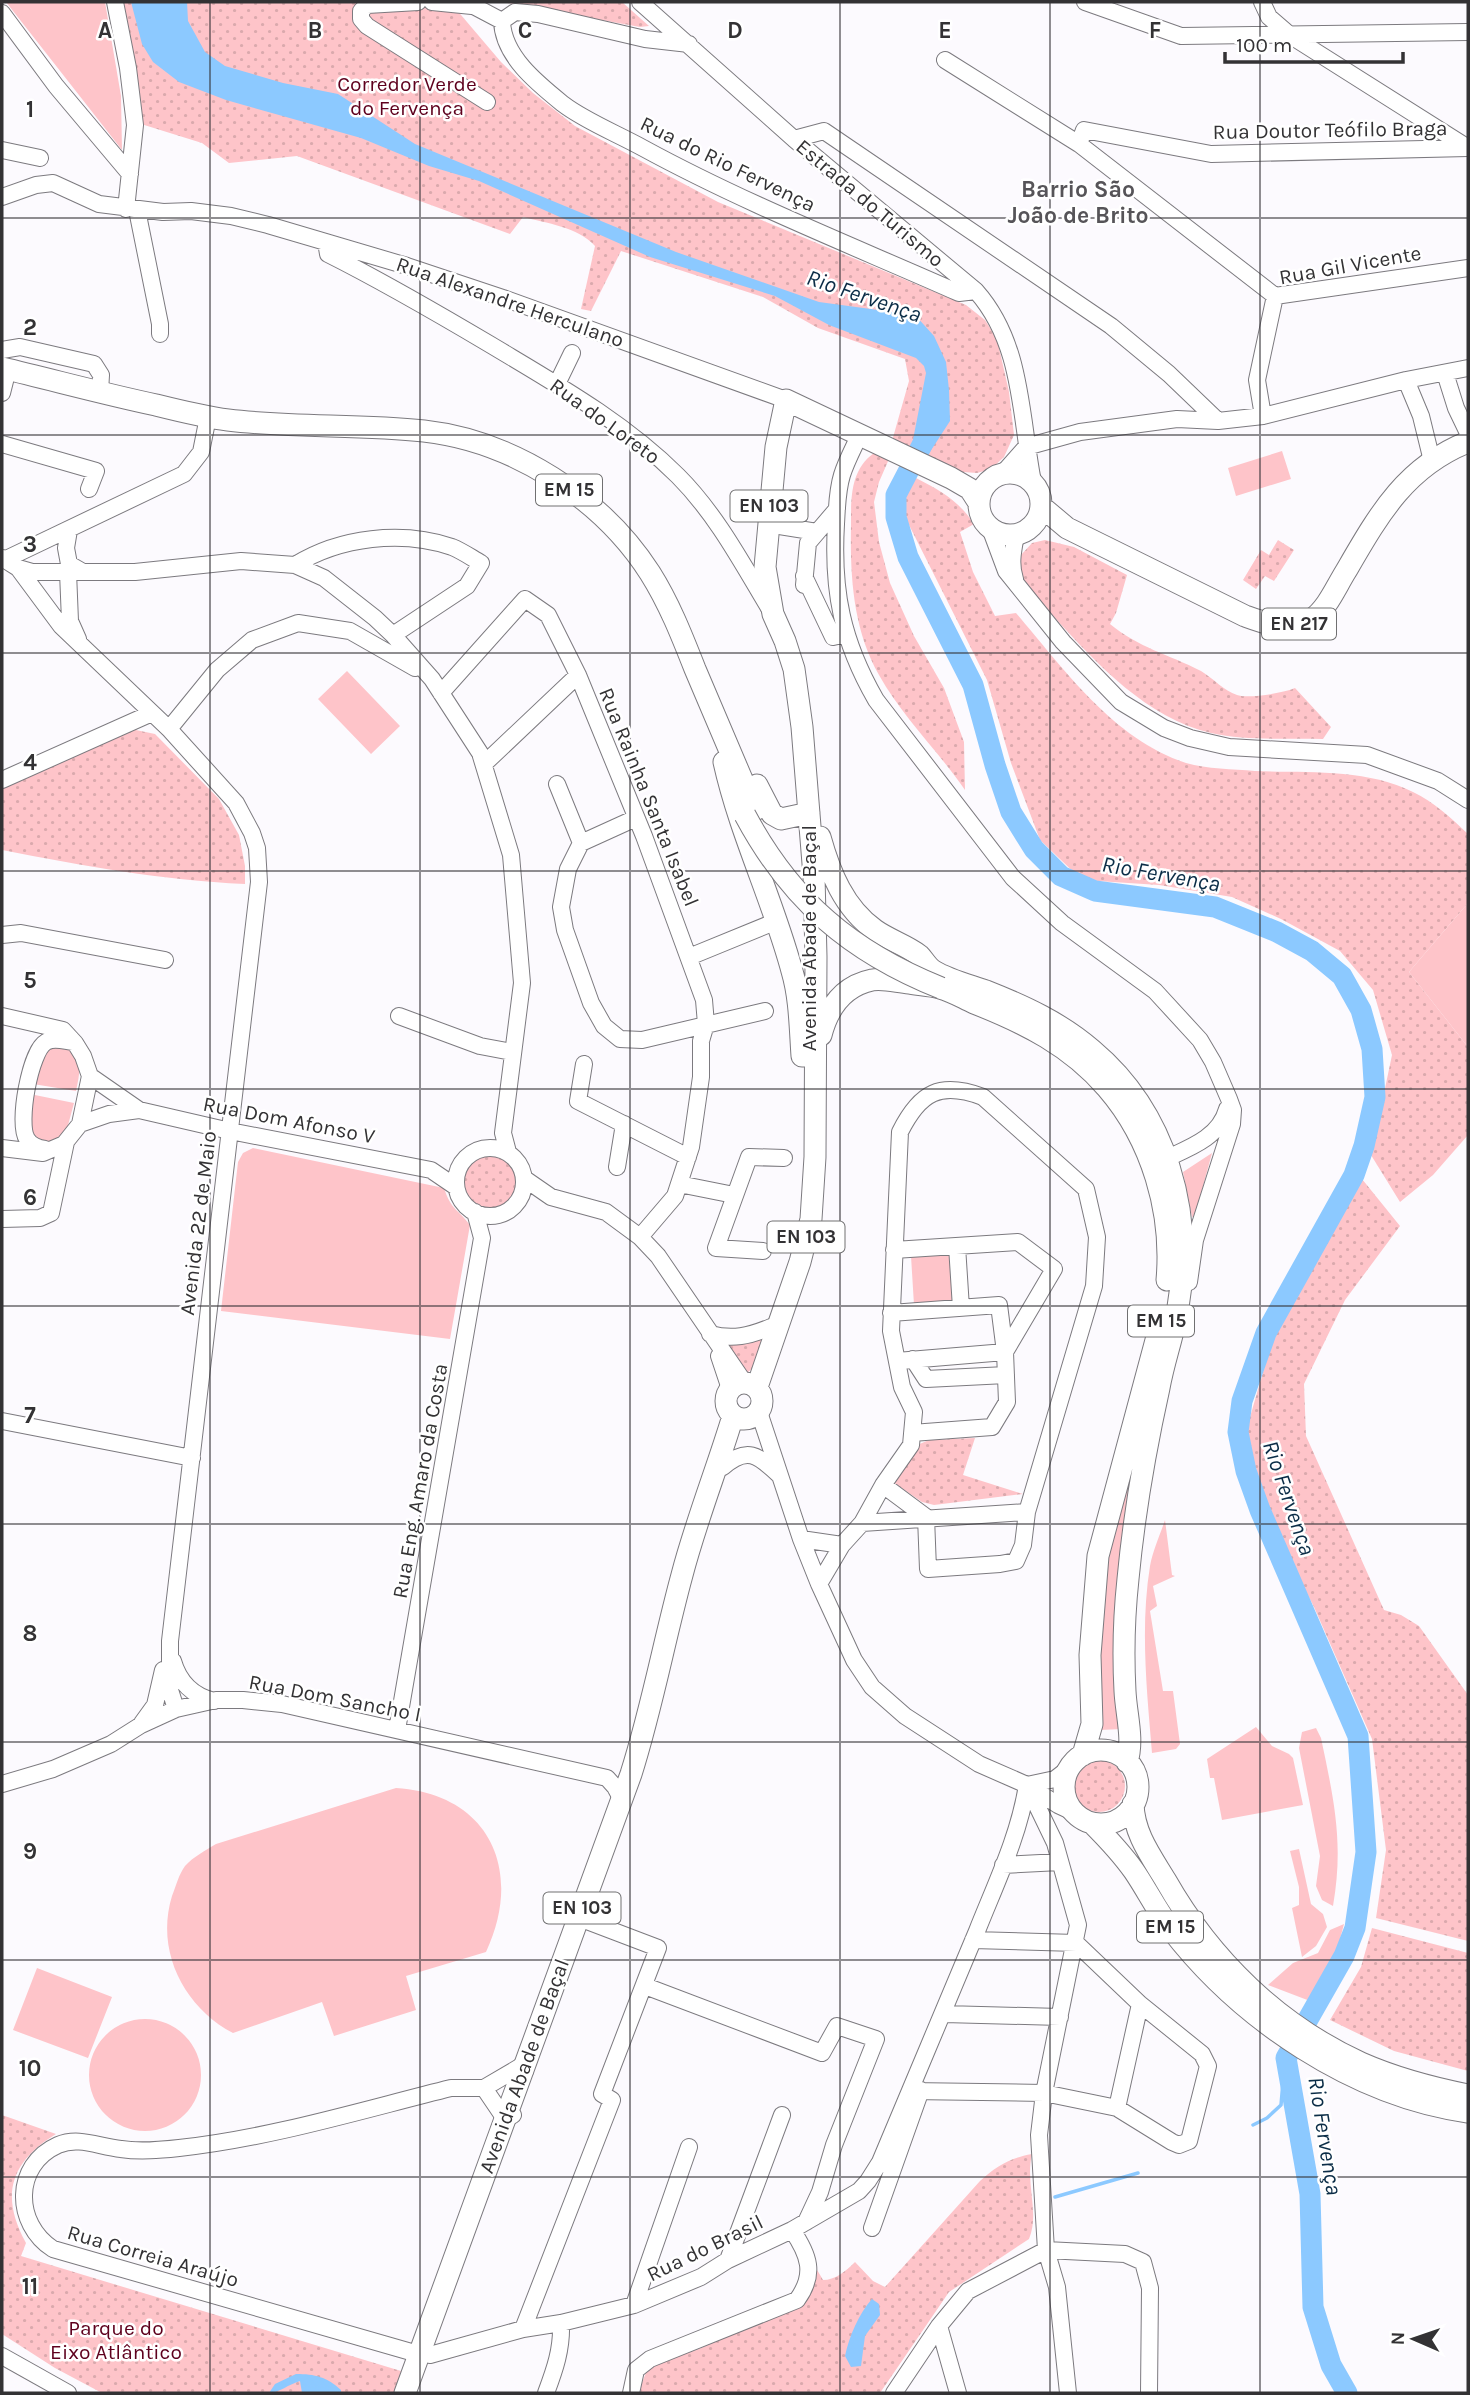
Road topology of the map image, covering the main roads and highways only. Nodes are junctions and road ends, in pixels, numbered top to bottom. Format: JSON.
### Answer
{"nodes":[{"id":1,"x":4,"y":372,"type":"edge"},
{"id":2,"x":207,"y":423,"type":"junction"},
{"id":3,"x":1468,"y":442,"type":"edge"},
{"id":4,"x":998,"y":475,"type":"junction"},
{"id":5,"x":951,"y":478,"type":"junction"},
{"id":6,"x":979,"y":502,"type":"junction"},
{"id":7,"x":1042,"y":507,"type":"junction"},
{"id":8,"x":1067,"y":528,"type":"junction"},
{"id":9,"x":1024,"y":532,"type":"junction"},
{"id":10,"x":773,"y":614,"type":"joint"},
{"id":11,"x":725,"y":752,"type":"junction"},
{"id":12,"x":809,"y":813,"type":"junction"},
{"id":13,"x":937,"y":979,"type":"junction"},
{"id":14,"x":814,"y":1078,"type":"junction"},
{"id":15,"x":809,"y":1110,"type":"junction"},
{"id":16,"x":1169,"y":1161,"type":"junction"},
{"id":17,"x":745,"y":1385,"type":"junction"},
{"id":18,"x":745,"y":1416,"type":"junction"},
{"id":19,"x":668,"y":1650,"type":"junction"},
{"id":20,"x":1076,"y":1762,"type":"junction"},
{"id":21,"x":1127,"y":1762,"type":"junction"},
{"id":22,"x":631,"y":1788,"type":"junction"},
{"id":23,"x":1133,"y":1804,"type":"junction"},
{"id":24,"x":1092,"y":1823,"type":"junction"},
{"id":25,"x":1267,"y":2015,"type":"junction"},
{"id":26,"x":1320,"y":2049,"type":"junction"},
{"id":27,"x":526,"y":2073,"type":"junction"},
{"id":28,"x":1468,"y":2095,"type":"edge"},
{"id":29,"x":1468,"y":2112,"type":"edge"},
{"id":30,"x":424,"y":2355,"type":"junction"},
{"id":31,"x":405,"y":2393,"type":"edge"},
{"id":32,"x":416,"y":2393,"type":"edge"}],
"edges":[{"from":1,"to":2,"type":"main road","number":"EM 15"},
{"from":1,"to":2,"type":"main road","number":"EM 15"},
{"from":2,"to":11,"type":"main road","number":"EM 15"},
{"from":3,"to":8,"type":"main road","number":"EN 217"},
{"from":4,"to":5,"type":"main road","name":"Rua Alexandre Herculano"},
{"from":4,"to":6,"type":"main road"},
{"from":4,"to":7,"type":"main road"},
{"from":5,"to":6,"type":"main road","name":"Rua Alexandre Herculano"},
{"from":5,"to":10,"type":"main road","name":"Rua Alexandre Herculano","number":"EN 103"},
{"from":6,"to":9,"type":"main road"},
{"from":7,"to":8,"type":"main road","number":"EN 217"},
{"from":7,"to":9,"type":"main road"},
{"from":8,"to":9,"type":"main road","number":"EN 217"},
{"from":10,"to":12,"type":"main road","name":"Rua do Loreto","number":"EN 103"},
{"from":11,"to":12,"type":"main road"},
{"from":11,"to":13,"type":"main road","number":"EM 15"},
{"from":11,"to":15,"type":"main road"},
{"from":12,"to":13,"type":"main road"},
{"from":12,"to":14,"type":"main road","name":"Avenida Abade de Baçal","number":"EN 103"},
{"from":12,"to":15,"type":"main road","name":"Avenida Abade de Baçal","number":"EN 103"},
{"from":13,"to":14,"type":"main road"},
{"from":13,"to":16,"type":"main road","number":"EM 15"},
{"from":13,"to":16,"type":"main road","number":"EM 15"},
{"from":14,"to":17,"type":"main road","name":"Avenida Abade de Baçal","number":"EN 103"},
{"from":15,"to":17,"type":"main road","name":"Avenida Abade de Baçal","number":"EN 103"},
{"from":16,"to":20,"type":"main road","number":"EM 15"},
{"from":16,"to":21,"type":"main road","number":"EM 15"},
{"from":17,"to":18,"type":"main road","name":"Avenida Abade de Baçal","number":"EN 103"},
{"from":17,"to":18,"type":"main road","name":"Avenida Abade de Baçal","number":"EN 103"},
{"from":18,"to":19,"type":"main road","name":"Avenida Abade de Baçal","number":"EN 103"},
{"from":18,"to":19,"type":"main road","name":"Avenida Abade de Baçal","number":"EN 103"},
{"from":19,"to":22,"type":"main road","name":"Avenida Abade de Baçal","number":"EN 103"},
{"from":20,"to":21,"type":"main road"},
{"from":20,"to":24,"type":"main road","number":"EM 15"},
{"from":21,"to":23,"type":"main road","number":"EM 15"},
{"from":22,"to":27,"type":"main road","name":"Avenida Abade de Baçal","number":"EN 103"},
{"from":22,"to":27,"type":"main road","name":"Avenida Abade de Baçal","number":"EN 103"},
{"from":23,"to":24,"type":"main road"},
{"from":23,"to":25,"type":"main road","number":"EM 15"},
{"from":24,"to":25,"type":"main road","number":"EM 15"},
{"from":25,"to":26,"type":"main road","number":"EM 15"},
{"from":26,"to":28,"type":"main road","number":"EM 15"},
{"from":26,"to":29,"type":"main road","number":"EM 15"},
{"from":27,"to":30,"type":"main road","name":"Avenida Abade de Baçal","number":"EN 103"},
{"from":30,"to":31,"type":"main road","name":"Avenida Abade de Baçal","number":"EN 103"},
{"from":30,"to":32,"type":"main road","name":"Avenida Abade de Baçal","number":"EN 103"}]}
